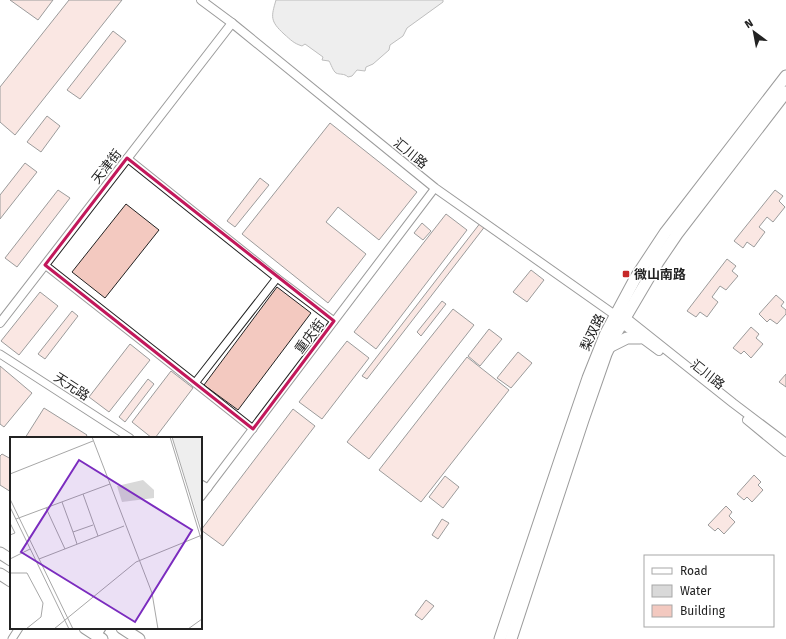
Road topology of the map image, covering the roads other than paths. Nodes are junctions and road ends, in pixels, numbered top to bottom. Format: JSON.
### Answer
{"nodes":[{"id":1,"x":201,"y":0,"type":"edge"},
{"id":2,"x":232,"y":24,"type":"junction"},
{"id":3,"x":786,"y":76,"type":"edge"},
{"id":4,"x":786,"y":92,"type":"edge"},
{"id":5,"x":127,"y":158,"type":"junction"},
{"id":6,"x":435,"y":188,"type":"junction"},
{"id":7,"x":45,"y":265,"type":"junction"},
{"id":8,"x":277,"y":278,"type":"junction"},
{"id":9,"x":620,"y":319,"type":"junction"},
{"id":10,"x":334,"y":321,"type":"junction"},
{"id":11,"x":0,"y":323,"type":"edge"},
{"id":12,"x":630,"y":330,"type":"junction"},
{"id":13,"x":615,"y":335,"type":"junction"},
{"id":14,"x":642,"y":335,"type":"junction"},
{"id":15,"x":605,"y":346,"type":"junction"},
{"id":16,"x":0,"y":354,"type":"edge"},
{"id":17,"x":195,"y":383,"type":"junction"},
{"id":18,"x":253,"y":429,"type":"junction"},
{"id":19,"x":128,"y":437,"type":"edge"},
{"id":20,"x":786,"y":443,"type":"edge"},
{"id":21,"x":786,"y":452,"type":"edge"},
{"id":22,"x":202,"y":485,"type":"edge"},
{"id":23,"x":208,"y":488,"type":"junction"},
{"id":24,"x":202,"y":496,"type":"edge"},
{"id":25,"x":0,"y":553,"type":"edge"},
{"id":26,"x":10,"y":559,"type":"edge"},
{"id":27,"x":0,"y":574,"type":"edge"},
{"id":28,"x":10,"y":580,"type":"edge"},
{"id":29,"x":18,"y":629,"type":"edge"},
{"id":30,"x":87,"y":629,"type":"edge"},
{"id":31,"x":124,"y":629,"type":"edge"},
{"id":32,"x":100,"y":634,"type":"edge"},
{"id":33,"x":12,"y":639,"type":"edge"},
{"id":34,"x":139,"y":639,"type":"edge"},
{"id":35,"x":500,"y":639,"type":"edge"},
{"id":36,"x":511,"y":639,"type":"edge"}],
"edges":[{"from":1,"to":2,"type":"street","name":"汇川路"},
{"from":2,"to":5,"type":"street","name":"天津街"},
{"from":2,"to":6,"type":"street","name":"汇川路"},
{"from":3,"to":9,"type":"main road","name":"梨双路"},
{"from":4,"to":9,"type":"main road","name":"梨双路"},
{"from":5,"to":7,"type":"street","name":"天津街"},
{"from":5,"to":8,"type":"street"},
{"from":6,"to":9,"type":"street","name":"汇川路"},
{"from":6,"to":10,"type":"street","name":"重庆街"},
{"from":7,"to":11,"type":"street","name":"天津街"},
{"from":7,"to":17,"type":"street"},
{"from":8,"to":10,"type":"street"},
{"from":8,"to":17,"type":"street"},
{"from":9,"to":12,"type":"street","name":"汇川路"},
{"from":9,"to":13,"type":"main road","name":"梨双路"},
{"from":9,"to":14,"type":"street","name":"汇川路"},
{"from":9,"to":15,"type":"main road","name":"梨双路"},
{"from":10,"to":18,"type":"street","name":"重庆街"},
{"from":12,"to":13,"type":"street"},
{"from":12,"to":14,"type":"street","name":"汇川路"},
{"from":13,"to":15,"type":"main road","name":"梨双路"},
{"from":14,"to":15,"type":"main road"},
{"from":14,"to":20,"type":"street","name":"汇川路"},
{"from":14,"to":21,"type":"street","name":"汇川路"},
{"from":15,"to":35,"type":"main road","name":"梨双路"},
{"from":15,"to":36,"type":"main road","name":"梨双路"},
{"from":16,"to":19,"type":"street","name":"天元路"},
{"from":17,"to":18,"type":"street"},
{"from":18,"to":23,"type":"street","name":"重庆街"},
{"from":22,"to":23,"type":"street"},
{"from":23,"to":24,"type":"street","name":"重庆街"},
{"from":25,"to":26,"type":"main road"},
{"from":27,"to":28,"type":"main road"},
{"from":29,"to":33,"type":"street"},
{"from":30,"to":32,"type":"main road"},
{"from":31,"to":34,"type":"main road"}]}
